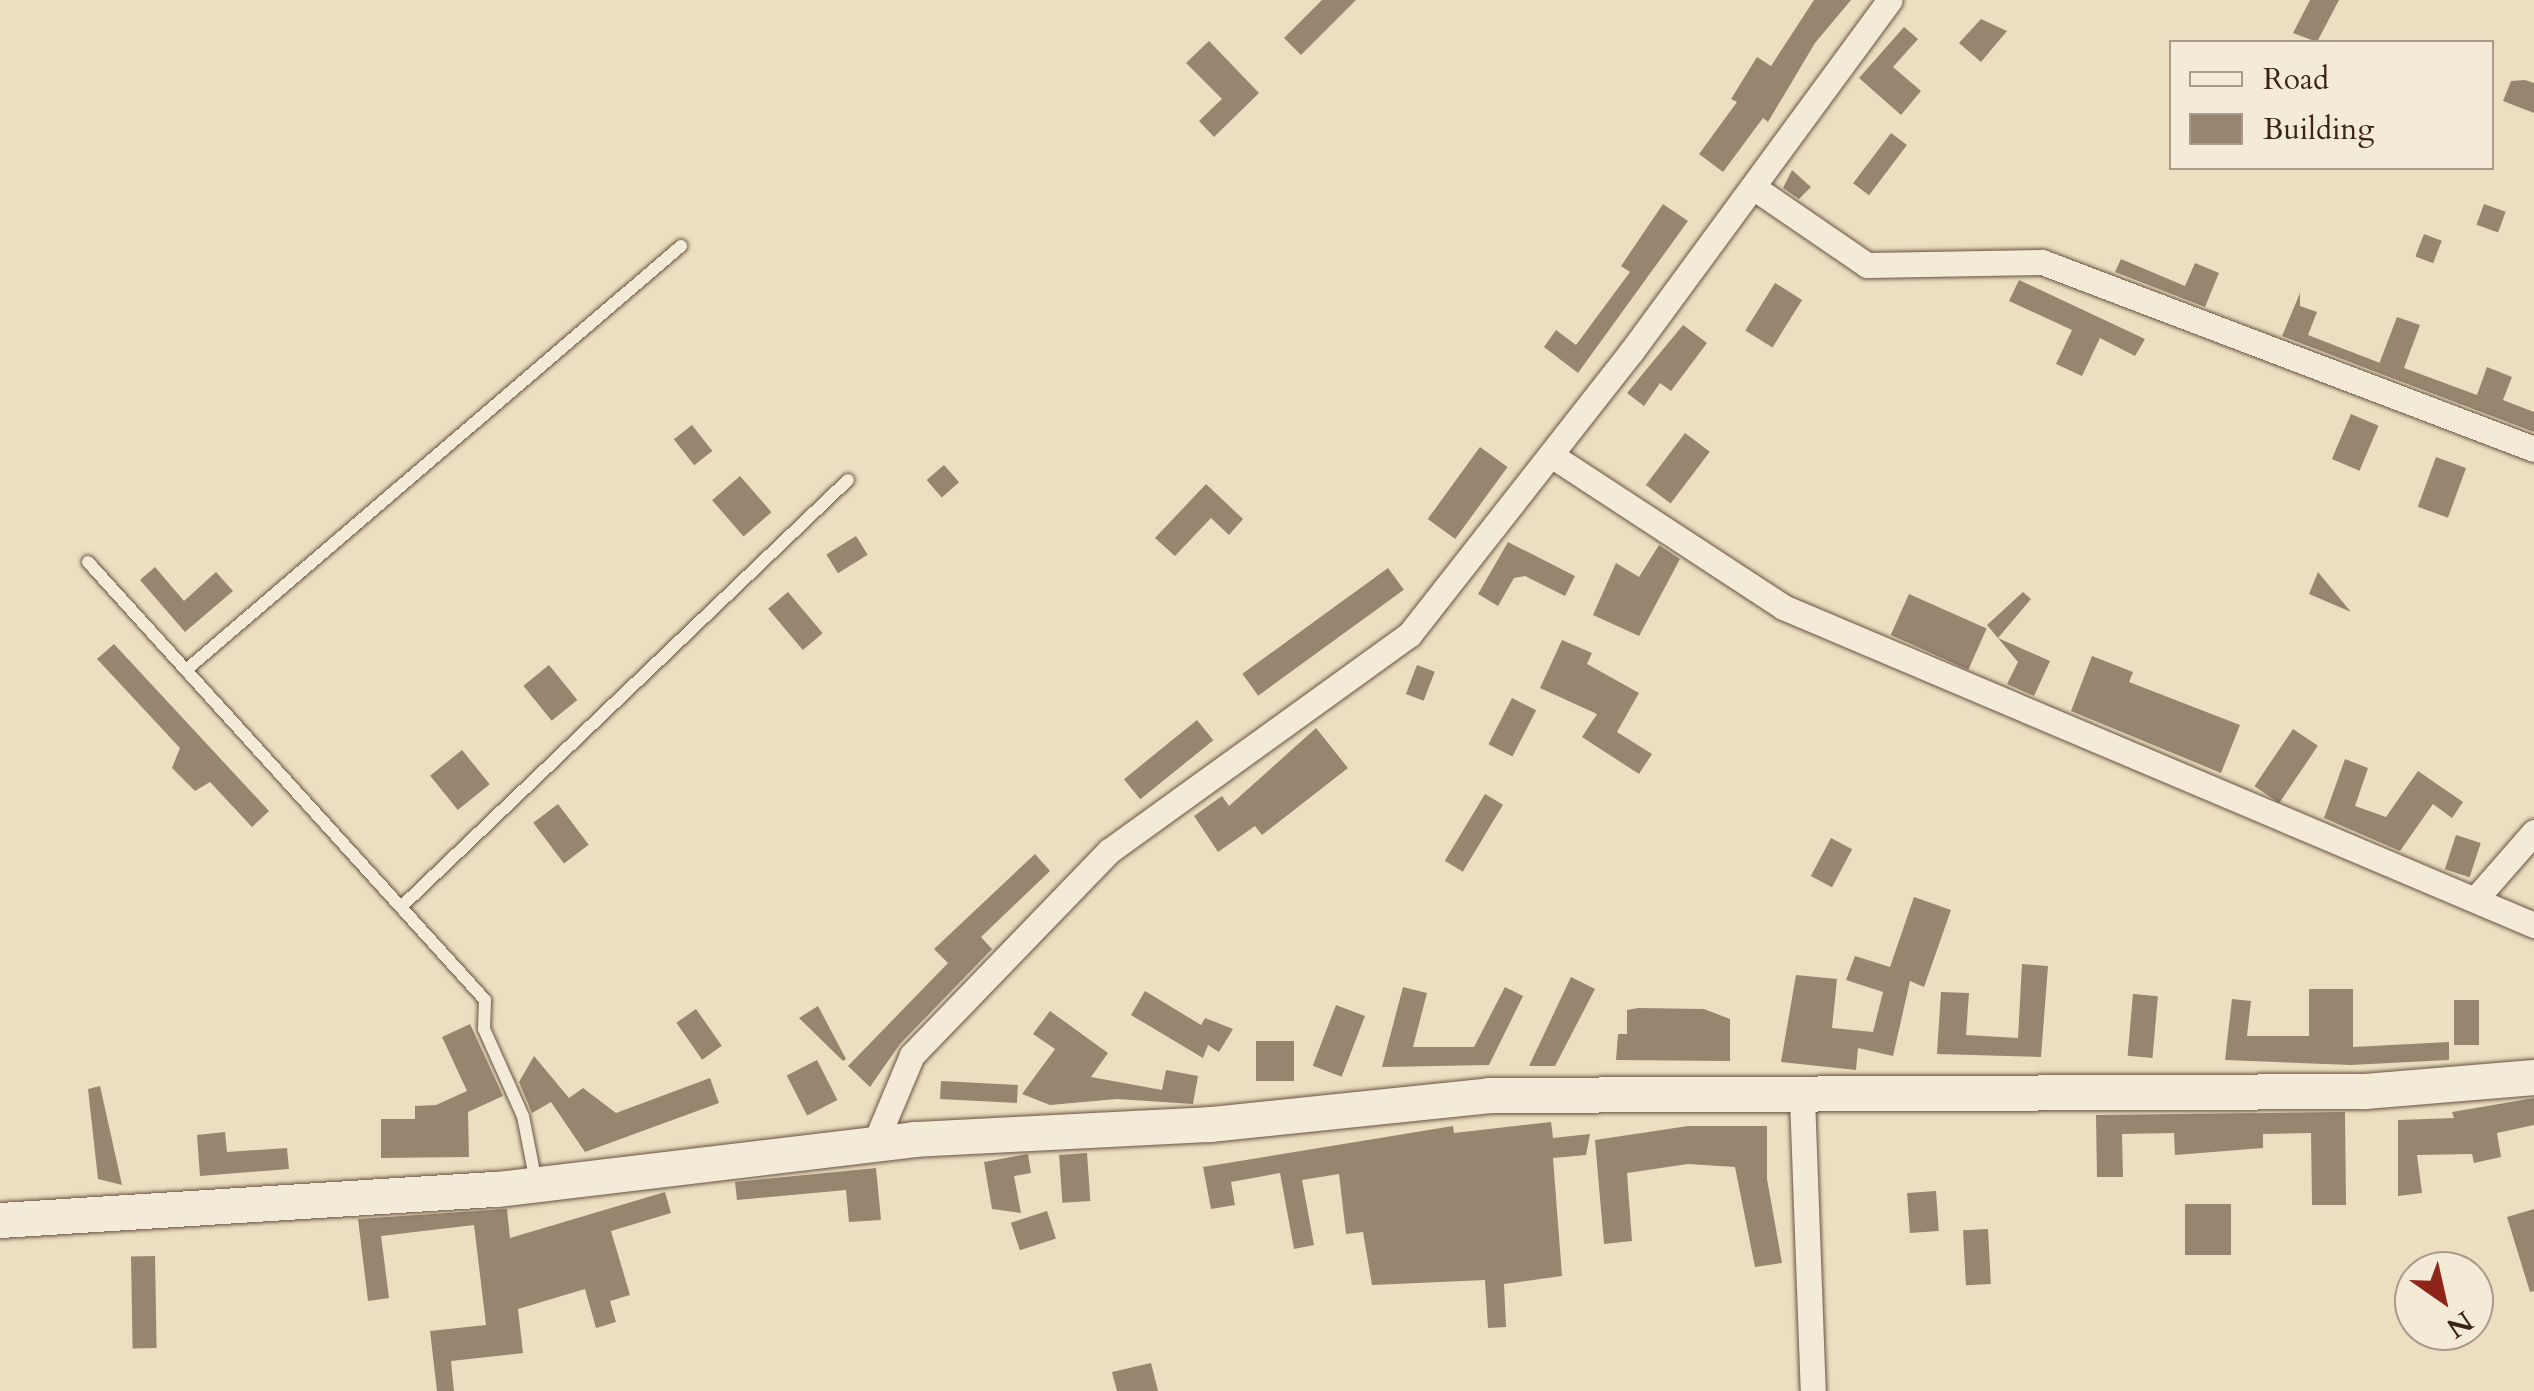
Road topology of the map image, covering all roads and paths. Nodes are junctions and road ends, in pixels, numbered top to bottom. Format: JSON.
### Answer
{"nodes":[{"id":1,"x":1890,"y":0,"type":"edge"},
{"id":2,"x":1753,"y":187,"type":"junction"},
{"id":3,"x":681,"y":246,"type":"dead end"},
{"id":4,"x":2534,"y":449,"type":"edge"},
{"id":5,"x":1550,"y":455,"type":"junction"},
{"id":6,"x":848,"y":480,"type":"dead end"},
{"id":7,"x":88,"y":562,"type":"dead end"},
{"id":8,"x":186,"y":670,"type":"junction"},
{"id":9,"x":2534,"y":832,"type":"edge"},
{"id":10,"x":2478,"y":896,"type":"junction"},
{"id":11,"x":401,"y":908,"type":"junction"},
{"id":12,"x":2534,"y":925,"type":"edge"},
{"id":13,"x":2534,"y":1078,"type":"edge"},
{"id":14,"x":1802,"y":1097,"type":"junction"},
{"id":15,"x":875,"y":1143,"type":"junction"},
{"id":16,"x":536,"y":1184,"type":"junction"},
{"id":17,"x":0,"y":1220,"type":"edge"},
{"id":18,"x":1814,"y":1391,"type":"edge"}],
"edges":[{"from":1,"to":2,"type":"street"},
{"from":2,"to":4,"type":"street"},
{"from":2,"to":5,"type":"street"},
{"from":3,"to":8,"type":"lane"},
{"from":5,"to":10,"type":"street"},
{"from":5,"to":15,"type":"street"},
{"from":6,"to":11,"type":"lane"},
{"from":7,"to":8,"type":"lane"},
{"from":8,"to":11,"type":"lane"},
{"from":9,"to":10,"type":"street"},
{"from":10,"to":12,"type":"street"},
{"from":11,"to":16,"type":"lane"},
{"from":13,"to":14,"type":"street"},
{"from":14,"to":15,"type":"street"},
{"from":14,"to":18,"type":"street"},
{"from":15,"to":16,"type":"street"},
{"from":16,"to":17,"type":"street"}]}
